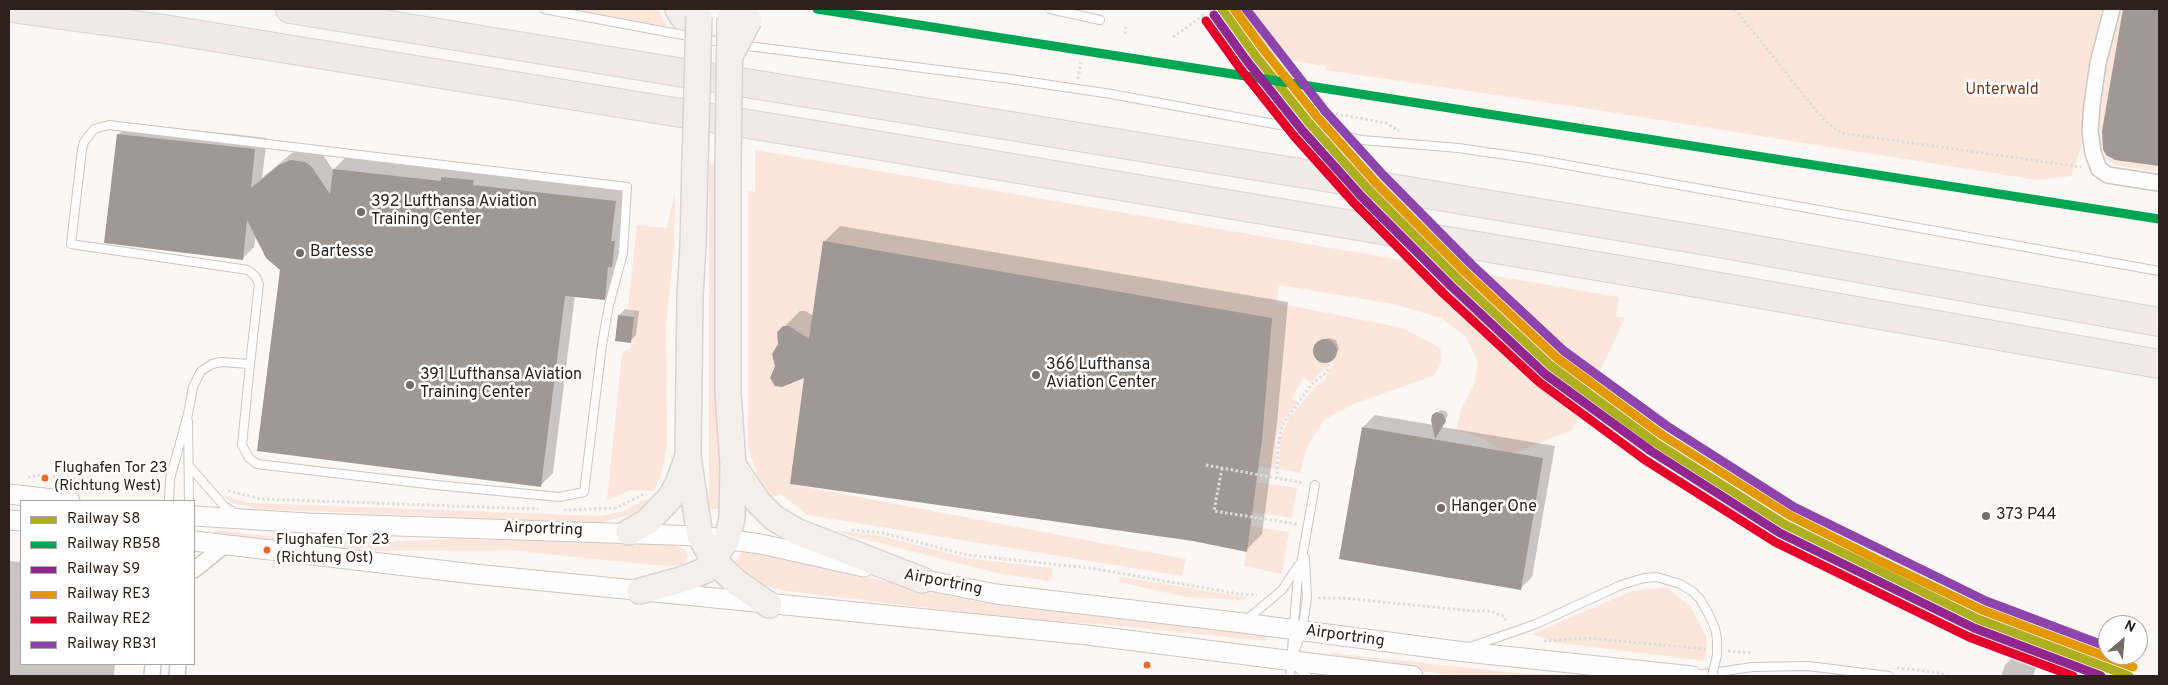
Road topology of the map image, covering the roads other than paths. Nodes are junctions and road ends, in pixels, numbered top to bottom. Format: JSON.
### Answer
{"nodes":[{"id":1,"x":18,"y":9,"type":"edge"},
{"id":2,"x":290,"y":9,"type":"edge"},
{"id":3,"x":544,"y":9,"type":"edge"},
{"id":4,"x":1050,"y":9,"type":"edge"},
{"id":5,"x":2112,"y":9,"type":"edge"},
{"id":6,"x":690,"y":13,"type":"edge"},
{"id":7,"x":741,"y":14,"type":"edge"},
{"id":8,"x":1100,"y":20,"type":"dead end"},
{"id":9,"x":2159,"y":183,"type":"edge"},
{"id":10,"x":2159,"y":271,"type":"edge"},
{"id":11,"x":2159,"y":322,"type":"edge"},
{"id":12,"x":250,"y":364,"type":"junction"},
{"id":13,"x":2159,"y":364,"type":"edge"},
{"id":14,"x":188,"y":414,"type":"junction"},
{"id":15,"x":688,"y":456,"type":"junction"},
{"id":16,"x":190,"y":466,"type":"junction"},
{"id":17,"x":733,"y":466,"type":"junction"},
{"id":18,"x":1315,"y":485,"type":"road end"},
{"id":19,"x":13,"y":486,"type":"edge"},
{"id":20,"x":66,"y":500,"type":"edge"},
{"id":21,"x":169,"y":500,"type":"edge"},
{"id":22,"x":190,"y":500,"type":"edge"},
{"id":23,"x":195,"y":516,"type":"edge"},
{"id":24,"x":244,"y":520,"type":"junction"},
{"id":25,"x":629,"y":532,"type":"junction"},
{"id":26,"x":700,"y":536,"type":"junction"},
{"id":27,"x":727,"y":539,"type":"junction"},
{"id":28,"x":195,"y":541,"type":"edge"},
{"id":29,"x":225,"y":545,"type":"junction"},
{"id":30,"x":1304,"y":547,"type":"junction"},
{"id":31,"x":1302,"y":560,"type":"junction"},
{"id":32,"x":714,"y":561,"type":"junction"},
{"id":33,"x":195,"y":569,"type":"edge"},
{"id":34,"x":922,"y":580,"type":"junction"},
{"id":35,"x":640,"y":592,"type":"junction"},
{"id":36,"x":769,"y":605,"type":"junction"},
{"id":37,"x":1243,"y":623,"type":"junction"},
{"id":38,"x":1298,"y":630,"type":"junction"},
{"id":39,"x":1458,"y":651,"type":"junction"},
{"id":40,"x":1290,"y":669,"type":"edge"},
{"id":41,"x":1308,"y":676,"type":"edge"},
{"id":42,"x":1412,"y":676,"type":"edge"},
{"id":43,"x":1691,"y":676,"type":"edge"},
{"id":44,"x":1712,"y":676,"type":"edge"},
{"id":45,"x":1889,"y":676,"type":"edge"}],
"edges":[{"from":1,"to":13,"type":"highway"},
{"from":2,"to":11,"type":"highway"},
{"from":3,"to":10,"type":"lane"},
{"from":4,"to":8,"type":"lane"},
{"from":5,"to":9,"type":"street"},
{"from":6,"to":15,"type":"highway","bridge":true},
{"from":7,"to":17,"type":"highway","bridge":true},
{"from":12,"to":12,"type":"lane"},
{"from":12,"to":14,"type":"lane"},
{"from":14,"to":16,"type":"lane"},
{"from":14,"to":21,"type":"lane"},
{"from":15,"to":25,"type":"highway"},
{"from":15,"to":26,"type":"highway"},
{"from":16,"to":22,"type":"lane"},
{"from":16,"to":24,"type":"lane"},
{"from":17,"to":27,"type":"highway"},
{"from":17,"to":34,"type":"highway"},
{"from":18,"to":30,"type":"lane"},
{"from":19,"to":20,"type":"street"},
{"from":23,"to":24,"type":"street","name":"Airportring"},
{"from":24,"to":25,"type":"street","name":"Airportring"},
{"from":25,"to":26,"type":"street","name":"Airportring"},
{"from":26,"to":27,"type":"street","name":"Airportring"},
{"from":26,"to":32,"type":"highway"},
{"from":27,"to":32,"type":"highway"},
{"from":27,"to":34,"type":"street","name":"Airportring"},
{"from":28,"to":29,"type":"street","name":"Airportring"},
{"from":29,"to":33,"type":"street"},
{"from":29,"to":35,"type":"street","name":"Airportring"},
{"from":30,"to":31,"type":"lane"},
{"from":30,"to":38,"type":"lane"},
{"from":31,"to":37,"type":"lane"},
{"from":31,"to":38,"type":"lane"},
{"from":32,"to":35,"type":"highway"},
{"from":32,"to":36,"type":"highway"},
{"from":34,"to":37,"type":"street","name":"Airportring"},
{"from":35,"to":36,"type":"street","name":"Airportring"},
{"from":36,"to":40,"type":"street","name":"Airportring"},
{"from":37,"to":38,"type":"street","name":"Airportring"},
{"from":38,"to":39,"type":"street","name":"Airportring"},
{"from":38,"to":40,"type":"lane"},
{"from":39,"to":43,"type":"street","name":"Airportring"},
{"from":39,"to":44,"type":"lane","bridge":true},
{"from":40,"to":41,"type":"lane"},
{"from":40,"to":42,"type":"street","name":"Airportring"},
{"from":43,"to":45,"type":"lane"}]}
